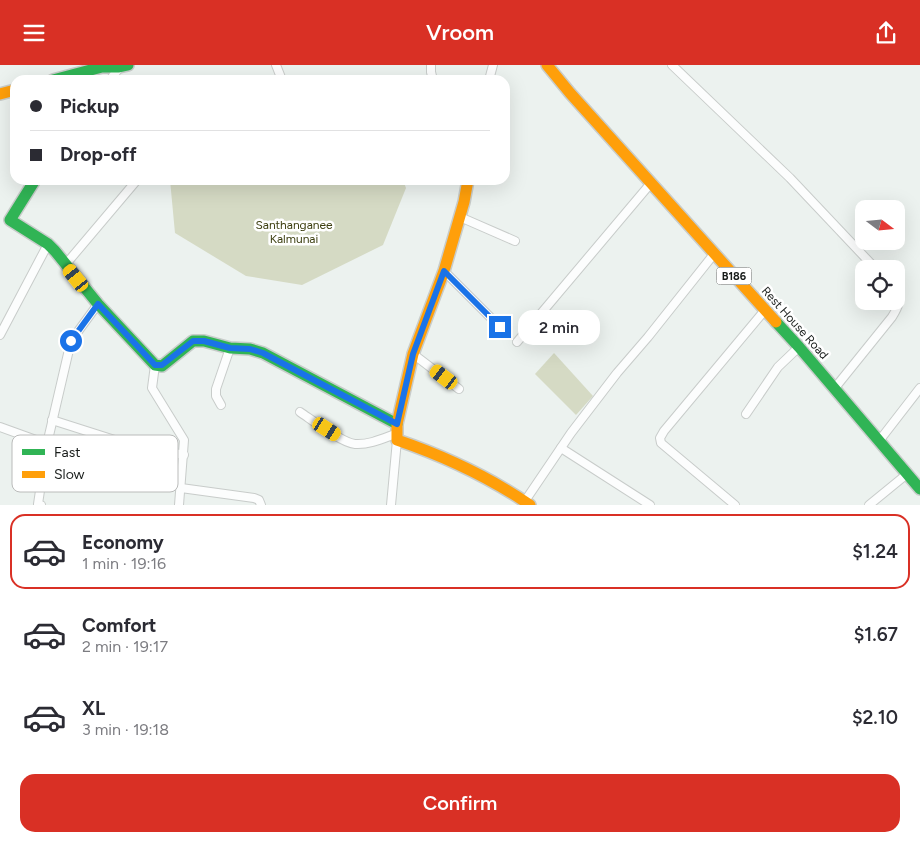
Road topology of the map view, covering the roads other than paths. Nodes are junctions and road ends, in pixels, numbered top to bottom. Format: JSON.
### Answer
{"nodes":[{"id":1,"x":547,"y":65,"type":"edge"},
{"id":2,"x":672,"y":65,"type":"edge"},
{"id":3,"x":104,"y":66,"type":"edge"},
{"id":4,"x":124,"y":66,"type":"edge"},
{"id":5,"x":71,"y":75,"type":"edge"},
{"id":6,"x":115,"y":75,"type":"edge"},
{"id":7,"x":651,"y":183,"type":"junction"},
{"id":8,"x":32,"y":185,"type":"edge"},
{"id":9,"x":133,"y":185,"type":"edge"},
{"id":10,"x":467,"y":185,"type":"edge"},
{"id":11,"x":460,"y":217,"type":"junction"},
{"id":12,"x":5,"y":219,"type":"edge"},
{"id":13,"x":515,"y":241,"type":"dead end"},
{"id":14,"x":48,"y":244,"type":"junction"},
{"id":15,"x":714,"y":254,"type":"junction"},
{"id":16,"x":867,"y":260,"type":"edge"},
{"id":17,"x":66,"y":264,"type":"junction"},
{"id":18,"x":444,"y":271,"type":"junction"},
{"id":19,"x":98,"y":304,"type":"junction"},
{"id":20,"x":765,"y":310,"type":"junction"},
{"id":21,"x":896,"y":310,"type":"edge"},
{"id":22,"x":500,"y":327,"type":"dead end"},
{"id":23,"x":0,"y":335,"type":"edge"},
{"id":24,"x":517,"y":342,"type":"dead end"},
{"id":25,"x":799,"y":347,"type":"junction"},
{"id":26,"x":230,"y":348,"type":"junction"},
{"id":27,"x":413,"y":354,"type":"junction"},
{"id":28,"x":155,"y":365,"type":"junction"},
{"id":29,"x":920,"y":388,"type":"edge"},
{"id":30,"x":459,"y":389,"type":"dead end"},
{"id":31,"x":834,"y":389,"type":"junction"},
{"id":32,"x":222,"y":405,"type":"dead end"},
{"id":33,"x":300,"y":412,"type":"dead end"},
{"id":34,"x":746,"y":414,"type":"dead end"},
{"id":35,"x":52,"y":420,"type":"junction"},
{"id":36,"x":0,"y":427,"type":"edge"},
{"id":37,"x":397,"y":432,"type":"junction"},
{"id":38,"x":22,"y":435,"type":"edge"},
{"id":39,"x":49,"y":435,"type":"edge"},
{"id":40,"x":101,"y":435,"type":"edge"},
{"id":41,"x":879,"y":441,"type":"junction"},
{"id":42,"x":561,"y":448,"type":"junction"},
{"id":43,"x":178,"y":454,"type":"edge"},
{"id":44,"x":184,"y":455,"type":"junction"},
{"id":45,"x":907,"y":475,"type":"junction"},
{"id":46,"x":181,"y":488,"type":"junction"},
{"id":47,"x":920,"y":489,"type":"edge"},
{"id":48,"x":528,"y":503,"type":"edge"},
{"id":49,"x":179,"y":505,"type":"edge"},
{"id":50,"x":261,"y":505,"type":"edge"},
{"id":51,"x":391,"y":505,"type":"edge"},
{"id":52,"x":650,"y":505,"type":"edge"},
{"id":53,"x":735,"y":505,"type":"edge"},
{"id":54,"x":869,"y":505,"type":"edge"}],
"edges":[{"from":1,"to":7,"type":"main road","name":"Rest House Road","number":"B186"},
{"from":2,"to":16,"type":"street"},
{"from":3,"to":4,"type":"main road"},
{"from":3,"to":5,"type":"main road"},
{"from":4,"to":6,"type":"street"},
{"from":7,"to":15,"type":"main road","name":"Rest House Road","number":"B186"},
{"from":7,"to":24,"type":"street"},
{"from":8,"to":12,"type":"main road"},
{"from":9,"to":17,"type":"street"},
{"from":10,"to":11,"type":"main road"},
{"from":11,"to":13,"type":"street"},
{"from":11,"to":18,"type":"main road"},
{"from":12,"to":14,"type":"main road"},
{"from":14,"to":17,"type":"main road"},
{"from":14,"to":23,"type":"street"},
{"from":15,"to":20,"type":"main road","name":"Rest House Road","number":"B186"},
{"from":15,"to":42,"type":"street"},
{"from":17,"to":19,"type":"main road"},
{"from":18,"to":22,"type":"street"},
{"from":18,"to":27,"type":"main road"},
{"from":19,"to":28,"type":"main road"},
{"from":19,"to":35,"type":"street"},
{"from":20,"to":25,"type":"main road","name":"Rest House Road","number":"B186"},
{"from":20,"to":53,"type":"street"},
{"from":21,"to":31,"type":"street"},
{"from":25,"to":31,"type":"main road","name":"Rest House Road","number":"B186"},
{"from":25,"to":34,"type":"street"},
{"from":26,"to":28,"type":"main road"},
{"from":26,"to":32,"type":"street"},
{"from":26,"to":37,"type":"main road"},
{"from":27,"to":30,"type":"street"},
{"from":27,"to":37,"type":"main road"},
{"from":28,"to":44,"type":"street"},
{"from":29,"to":41,"type":"street"},
{"from":31,"to":41,"type":"main road","name":"Rest House Road","number":"B186"},
{"from":33,"to":37,"type":"street"},
{"from":35,"to":39,"type":"street"},
{"from":35,"to":40,"type":"street"},
{"from":36,"to":38,"type":"street"},
{"from":37,"to":48,"type":"main road"},
{"from":37,"to":51,"type":"street"},
{"from":41,"to":45,"type":"main road","name":"Rest House Road","number":"B186"},
{"from":42,"to":48,"type":"street"},
{"from":42,"to":52,"type":"street"},
{"from":43,"to":44,"type":"street"},
{"from":44,"to":46,"type":"street"},
{"from":45,"to":47,"type":"main road","name":"Rest House Road","number":"B186"},
{"from":45,"to":54,"type":"street"},
{"from":46,"to":49,"type":"street"},
{"from":46,"to":50,"type":"street"}]}
